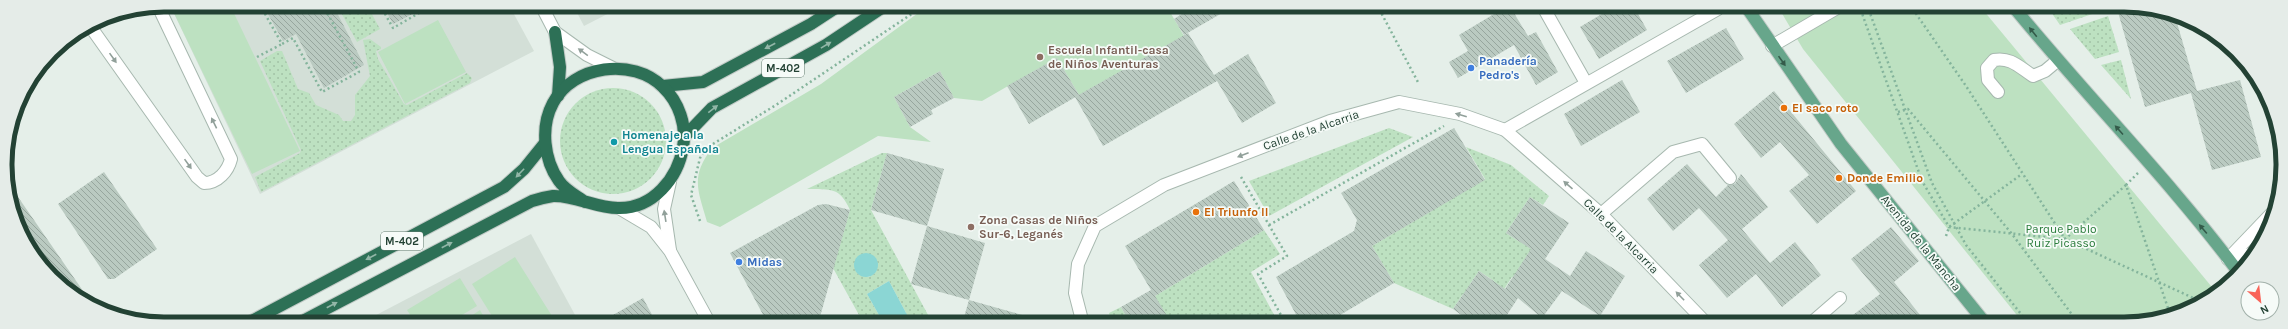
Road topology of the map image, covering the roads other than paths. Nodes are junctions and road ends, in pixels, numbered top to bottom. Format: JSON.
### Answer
{"nodes":[{"id":1,"x":161,"y":12,"type":"edge"},
{"id":2,"x":545,"y":12,"type":"edge"},
{"id":3,"x":829,"y":12,"type":"edge"},
{"id":4,"x":876,"y":12,"type":"edge"},
{"id":5,"x":1546,"y":12,"type":"edge"},
{"id":6,"x":1713,"y":12,"type":"edge"},
{"id":7,"x":1750,"y":12,"type":"edge"},
{"id":8,"x":1830,"y":12,"type":"edge"},
{"id":9,"x":2018,"y":12,"type":"edge"},
{"id":10,"x":93,"y":30,"type":"edge"},
{"id":11,"x":556,"y":32,"type":"junction"},
{"id":12,"x":1772,"y":46,"type":"junction"},
{"id":13,"x":2057,"y":61,"type":"junction"},
{"id":14,"x":613,"y":68,"type":"junction"},
{"id":15,"x":1586,"y":83,"type":"junction"},
{"id":16,"x":663,"y":86,"type":"junction"},
{"id":17,"x":1998,"y":92,"type":"dead end"},
{"id":18,"x":558,"y":96,"type":"junction"},
{"id":19,"x":1505,"y":130,"type":"junction"},
{"id":20,"x":685,"y":136,"type":"junction"},
{"id":21,"x":545,"y":143,"type":"junction"},
{"id":22,"x":1730,"y":178,"type":"dead end"},
{"id":23,"x":670,"y":182,"type":"junction"},
{"id":24,"x":585,"y":202,"type":"junction"},
{"id":25,"x":619,"y":208,"type":"junction"},
{"id":26,"x":1602,"y":214,"type":"junction"},
{"id":27,"x":2265,"y":221,"type":"edge"},
{"id":28,"x":670,"y":251,"type":"junction"},
{"id":29,"x":2246,"y":255,"type":"edge"},
{"id":30,"x":2228,"y":258,"type":"junction"},
{"id":31,"x":2235,"y":268,"type":"edge"},
{"id":32,"x":1840,"y":298,"type":"dead end"},
{"id":33,"x":259,"y":317,"type":"edge"},
{"id":34,"x":310,"y":317,"type":"edge"},
{"id":35,"x":706,"y":317,"type":"edge"},
{"id":36,"x":1081,"y":317,"type":"edge"},
{"id":37,"x":1700,"y":317,"type":"edge"},
{"id":38,"x":1818,"y":317,"type":"edge"},
{"id":39,"x":1980,"y":317,"type":"edge"}],
"edges":[{"from":10,"to":1,"type":"street","one_way":true},
{"from":2,"to":11,"type":"street"},
{"from":3,"to":16,"type":"highway","number":"M-402","one_way":true},
{"from":20,"to":4,"type":"highway","number":"M-402","one_way":true},
{"from":5,"to":15,"type":"street"},
{"from":6,"to":15,"type":"street"},
{"from":7,"to":12,"type":"main road","name":"Avenida de la Mancha"},
{"from":8,"to":12,"type":"street"},
{"from":13,"to":9,"type":"main road","one_way":true},
{"from":14,"to":11,"type":"street","one_way":true},
{"from":11,"to":18,"type":"highway"},
{"from":12,"to":39,"type":"main road","name":"Avenida de la Mancha","one_way":true},
{"from":13,"to":17,"type":"street"},
{"from":30,"to":13,"type":"main road","one_way":true},
{"from":14,"to":16,"type":"highway","number":"M-402"},
{"from":14,"to":18,"type":"highway","number":"M-402"},
{"from":15,"to":19,"type":"street"},
{"from":16,"to":20,"type":"highway","number":"M-402"},
{"from":18,"to":21,"type":"highway","number":"M-402"},
{"from":26,"to":19,"type":"street","name":"Calle de la Alcarria","one_way":true},
{"from":19,"to":36,"type":"street","name":"Calle de la Alcarria","one_way":true},
{"from":20,"to":23,"type":"highway","number":"M-402"},
{"from":21,"to":24,"type":"highway","number":"M-402"},
{"from":21,"to":33,"type":"highway","number":"M-402","one_way":true},
{"from":22,"to":26,"type":"street"},
{"from":23,"to":25,"type":"highway","number":"M-402"},
{"from":28,"to":23,"type":"street","one_way":true},
{"from":24,"to":25,"type":"highway","number":"M-402"},
{"from":34,"to":24,"type":"highway","number":"M-402","one_way":true},
{"from":25,"to":28,"type":"street"},
{"from":37,"to":26,"type":"street","name":"Calle de la Alcarria","one_way":true},
{"from":27,"to":30,"type":"street"},
{"from":28,"to":35,"type":"street"},
{"from":29,"to":30,"type":"street"},
{"from":30,"to":31,"type":"main road"},
{"from":32,"to":38,"type":"street"}]}
